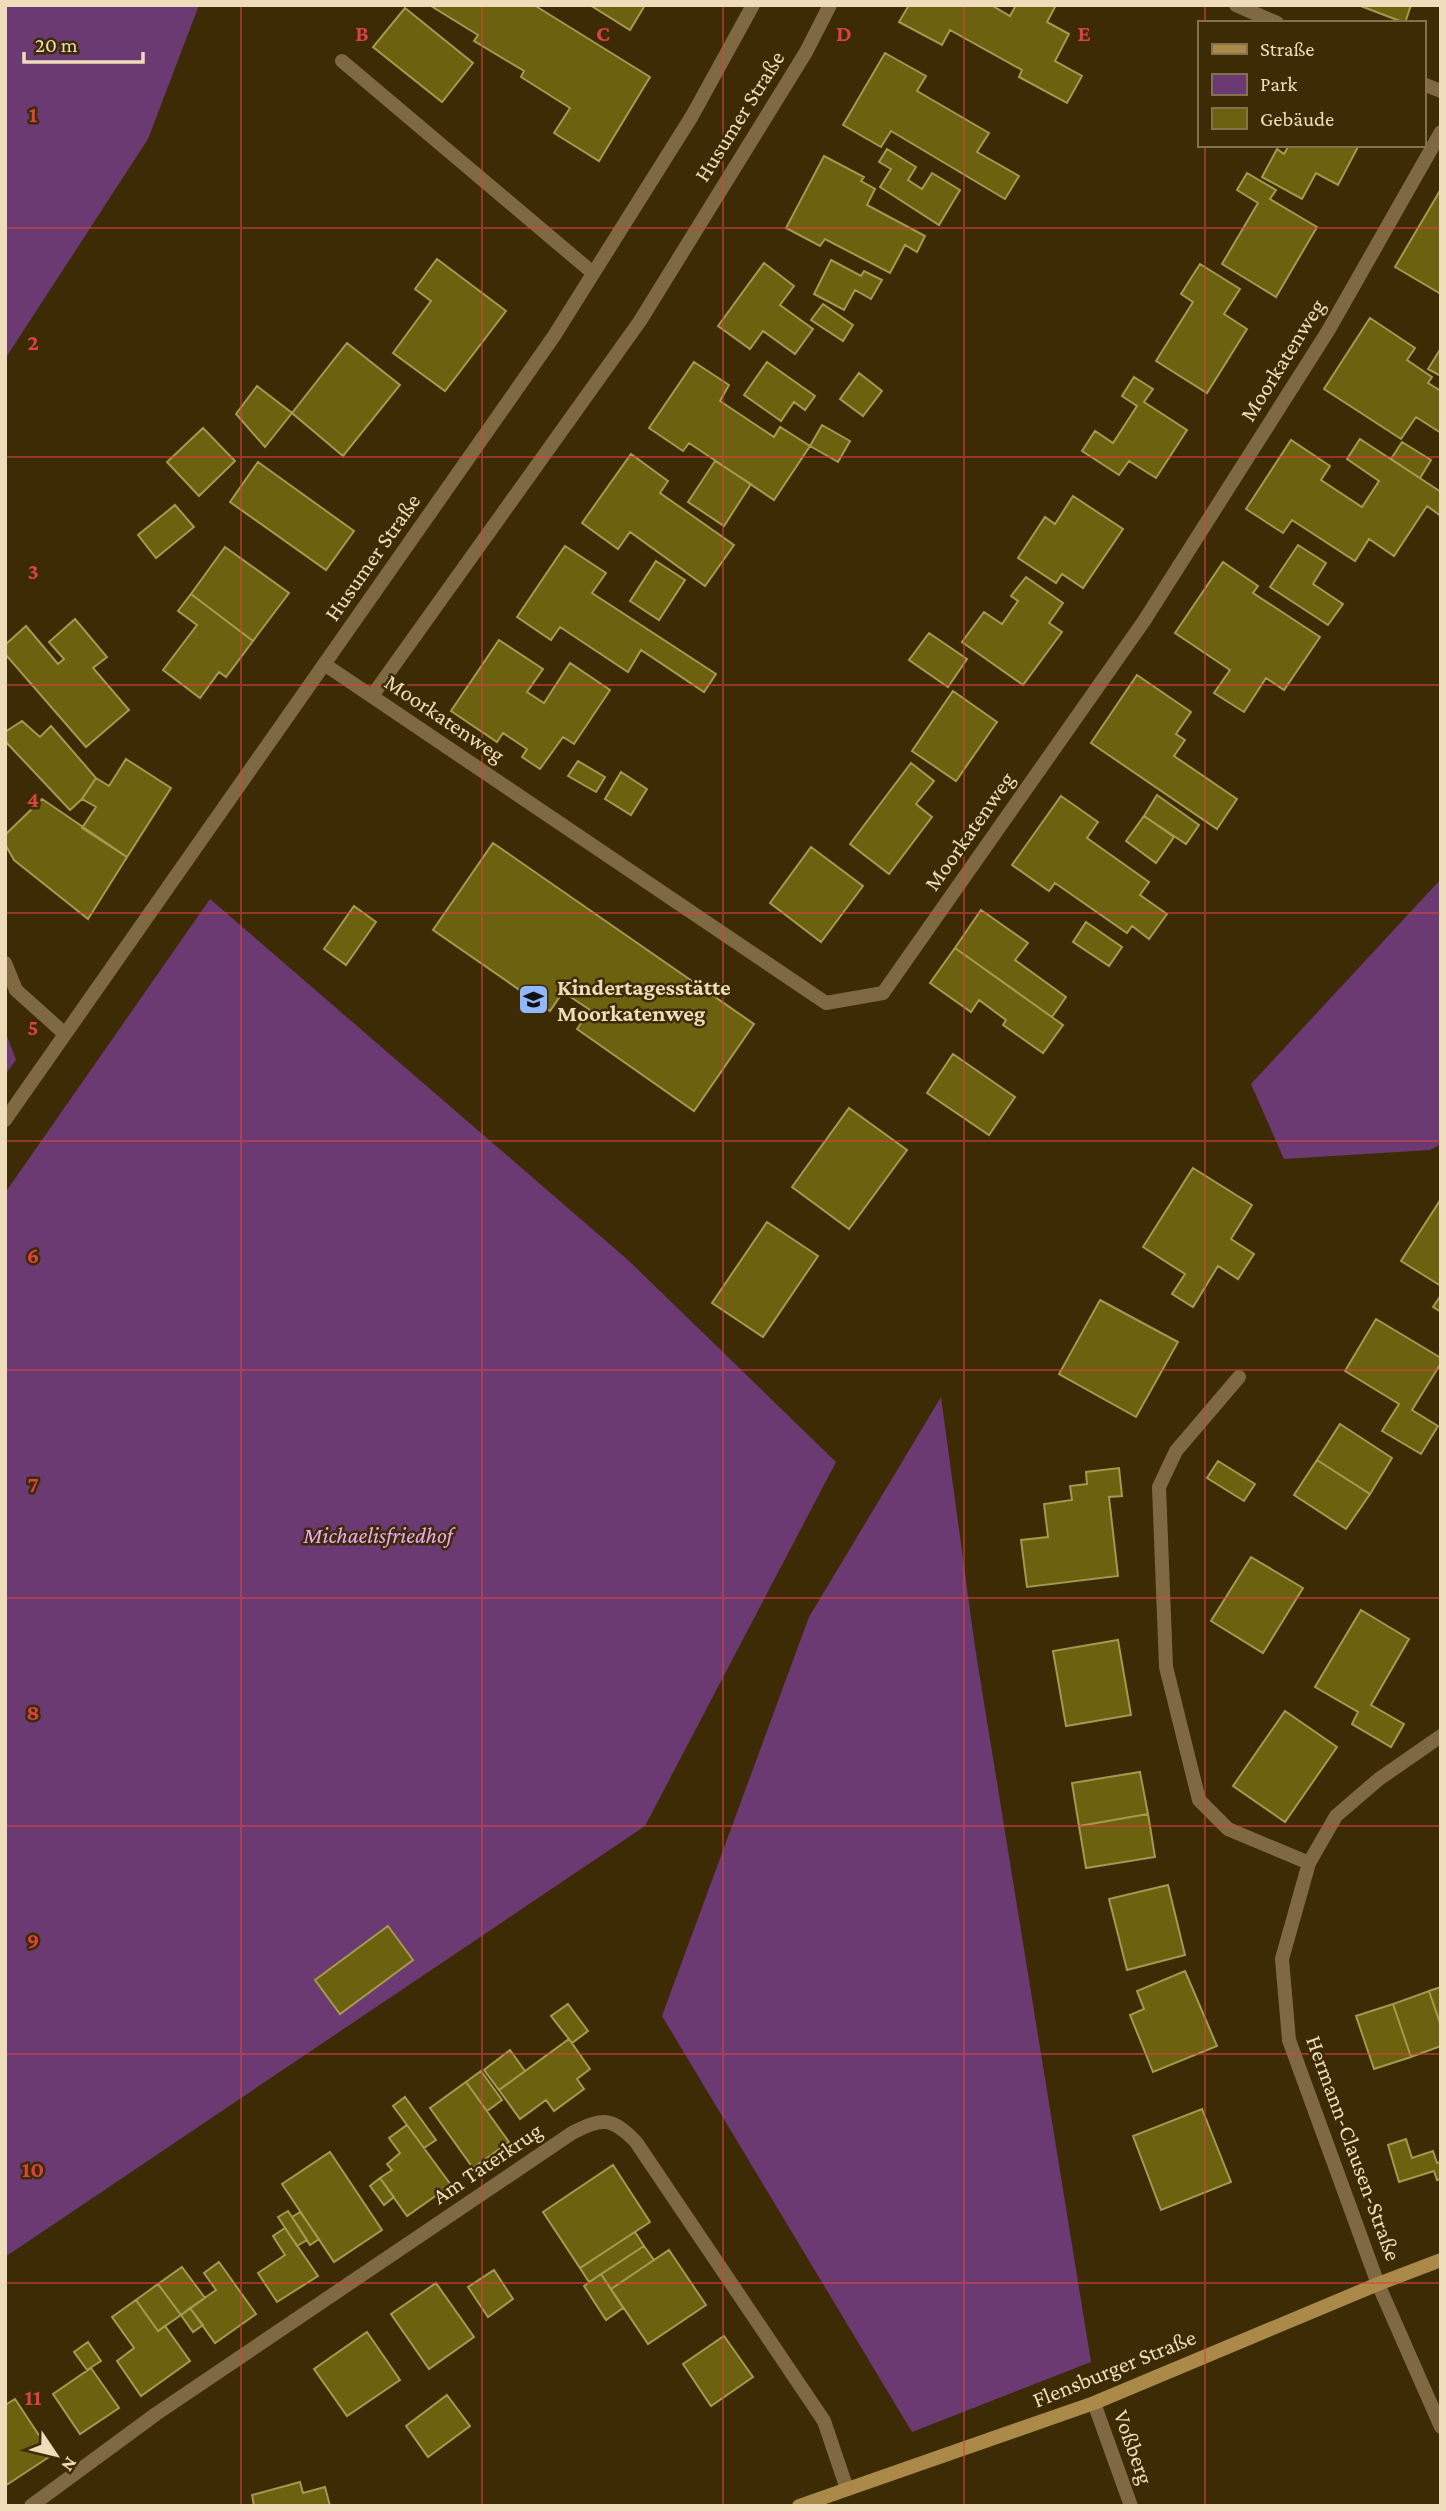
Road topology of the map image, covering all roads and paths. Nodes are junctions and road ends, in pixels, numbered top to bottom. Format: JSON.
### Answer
{"nodes":[{"id":1,"x":753,"y":5,"type":"edge"},
{"id":2,"x":830,"y":5,"type":"edge"},
{"id":3,"x":1236,"y":5,"type":"edge"},
{"id":4,"x":1273,"y":21,"type":"edge"},
{"id":5,"x":342,"y":61,"type":"dead end"},
{"id":6,"x":1425,"y":85,"type":"edge"},
{"id":7,"x":1441,"y":92,"type":"edge"},
{"id":8,"x":1441,"y":132,"type":"edge"},
{"id":9,"x":593,"y":273,"type":"junction"},
{"id":10,"x":324,"y":664,"type":"junction"},
{"id":11,"x":372,"y":696,"type":"junction"},
{"id":12,"x":5,"y":963,"type":"edge"},
{"id":13,"x":65,"y":1034,"type":"junction"},
{"id":14,"x":5,"y":1120,"type":"edge"},
{"id":15,"x":1239,"y":1377,"type":"dead end"},
{"id":16,"x":1441,"y":1736,"type":"edge"},
{"id":17,"x":1308,"y":1863,"type":"junction"},
{"id":18,"x":1441,"y":2260,"type":"edge"},
{"id":19,"x":1378,"y":2284,"type":"junction"},
{"id":20,"x":1094,"y":2403,"type":"junction"},
{"id":21,"x":1441,"y":2427,"type":"edge"},
{"id":22,"x":846,"y":2489,"type":"junction"},
{"id":23,"x":31,"y":2506,"type":"edge"},
{"id":24,"x":799,"y":2506,"type":"edge"},
{"id":25,"x":1131,"y":2506,"type":"edge"}],
"edges":[{"from":1,"to":9,"type":"street","name":"Husumer Straße"},
{"from":2,"to":11,"type":"street","name":"Husumer Straße"},
{"from":3,"to":4,"type":"street"},
{"from":5,"to":9,"type":"street"},
{"from":6,"to":7,"type":"street"},
{"from":8,"to":11,"type":"street","name":"Moorkatenweg"},
{"from":9,"to":10,"type":"street","name":"Husumer Straße"},
{"from":10,"to":11,"type":"street","name":"Moorkatenweg"},
{"from":10,"to":13,"type":"street","name":"Husumer Straße"},
{"from":12,"to":13,"type":"street"},
{"from":13,"to":14,"type":"street","name":"Husumer Straße"},
{"from":15,"to":17,"type":"street"},
{"from":16,"to":17,"type":"street","name":"Hermann-Clausen-Straße"},
{"from":17,"to":19,"type":"street","name":"Hermann-Clausen-Straße"},
{"from":18,"to":19,"type":"street","name":"Flensburger Straße"},
{"from":19,"to":20,"type":"street","name":"Flensburger Straße"},
{"from":19,"to":21,"type":"street","name":"Hermann-Clausen-Straße"},
{"from":20,"to":22,"type":"street","name":"Flensburger Straße"},
{"from":20,"to":25,"type":"street","name":"Voßberg"},
{"from":22,"to":23,"type":"street","name":"Am Taterkrug"},
{"from":22,"to":24,"type":"street","name":"Flensburger Straße"}]}
